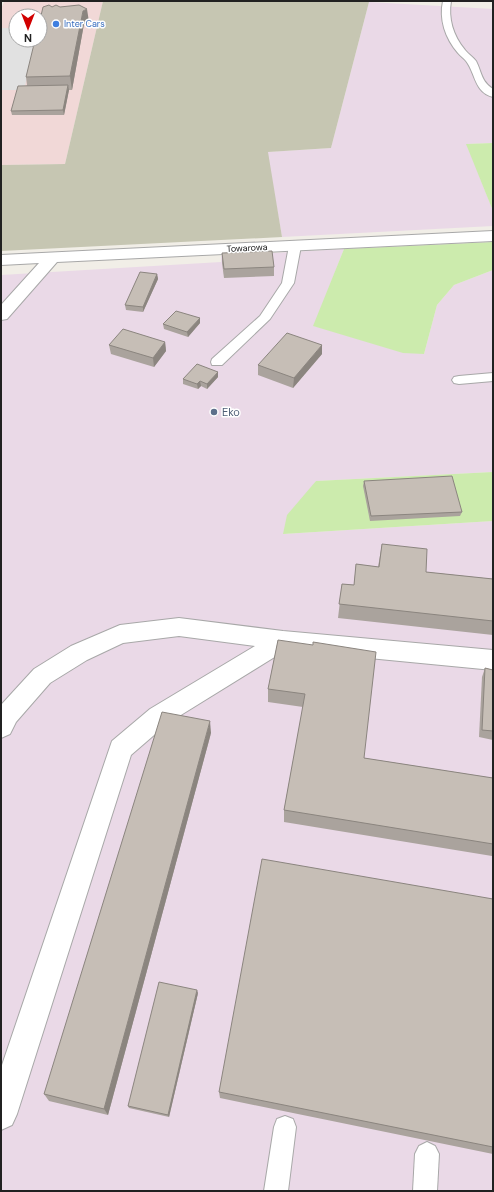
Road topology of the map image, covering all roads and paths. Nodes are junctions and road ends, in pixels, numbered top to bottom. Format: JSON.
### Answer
{"nodes":[{"id":1,"x":447,"y":1,"type":"edge"},
{"id":2,"x":493,"y":94,"type":"edge"},
{"id":3,"x":493,"y":236,"type":"edge"},
{"id":4,"x":295,"y":246,"type":"junction"},
{"id":5,"x":53,"y":257,"type":"junction"},
{"id":6,"x":1,"y":260,"type":"edge"},
{"id":7,"x":1,"y":316,"type":"edge"},
{"id":8,"x":217,"y":362,"type":"dead end"},
{"id":9,"x":493,"y":377,"type":"edge"},
{"id":10,"x":459,"y":380,"type":"dead end"},
{"id":11,"x":283,"y":640,"type":"junction"},
{"id":12,"x":493,"y":660,"type":"edge"},
{"id":13,"x":1,"y":727,"type":"edge"},
{"id":14,"x":1,"y":1114,"type":"edge"},
{"id":15,"x":285,"y":1128,"type":"dead end"},
{"id":16,"x":427,"y":1154,"type":"edge"},
{"id":17,"x":276,"y":1191,"type":"edge"},
{"id":18,"x":424,"y":1191,"type":"edge"}],
"edges":[{"from":1,"to":2,"type":"lane"},
{"from":3,"to":4,"type":"street","name":"Towarowa"},
{"from":4,"to":5,"type":"street","name":"Towarowa"},
{"from":4,"to":8,"type":"lane"},
{"from":5,"to":6,"type":"street","name":"Towarowa"},
{"from":5,"to":7,"type":"street"},
{"from":9,"to":10,"type":"lane"},
{"from":11,"to":12,"type":"street"},
{"from":11,"to":13,"type":"street"},
{"from":11,"to":14,"type":"street"},
{"from":15,"to":17,"type":"lane"},
{"from":16,"to":18,"type":"lane"}]}
